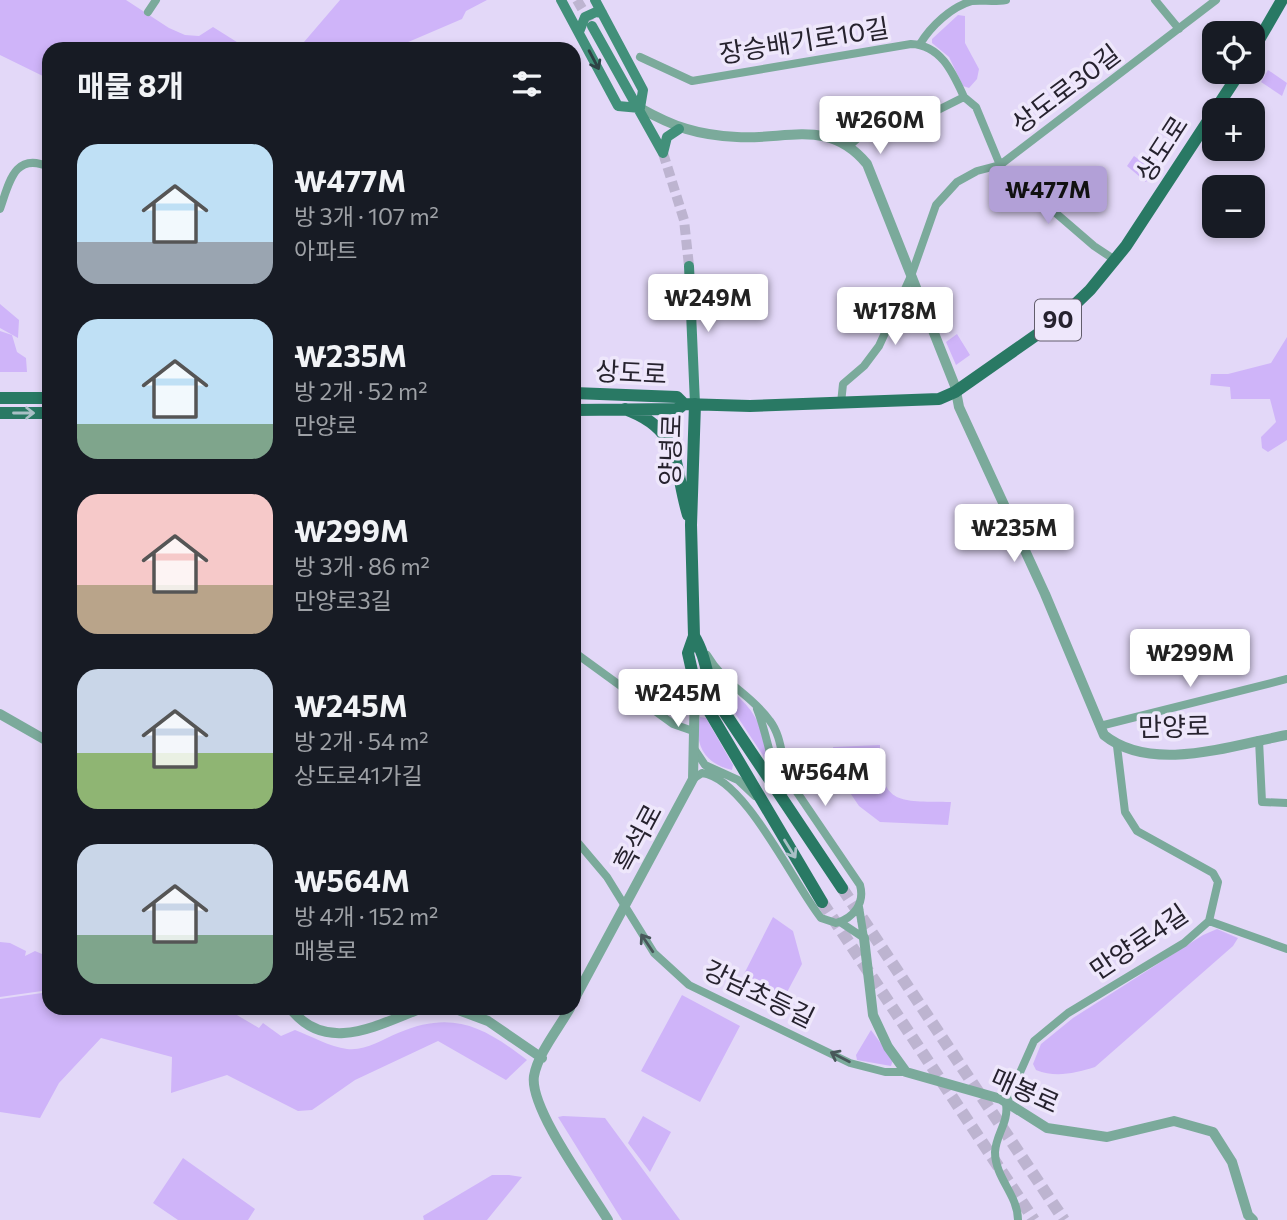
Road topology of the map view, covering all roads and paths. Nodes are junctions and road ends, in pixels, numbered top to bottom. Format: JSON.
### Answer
{"nodes":[{"id":1,"x":156,"y":0,"type":"edge"},
{"id":2,"x":561,"y":0,"type":"edge"},
{"id":3,"x":595,"y":0,"type":"edge"},
{"id":4,"x":1006,"y":0,"type":"edge"},
{"id":5,"x":1155,"y":0,"type":"edge"},
{"id":6,"x":1216,"y":0,"type":"edge"},
{"id":7,"x":1282,"y":0,"type":"edge"},
{"id":8,"x":148,"y":12,"type":"dead end"},
{"id":9,"x":602,"y":13,"type":"junction"},
{"id":10,"x":592,"y":26,"type":"tunnel mouth"},
{"id":11,"x":1179,"y":29,"type":"junction"},
{"id":12,"x":1265,"y":29,"type":"edge"},
{"id":13,"x":579,"y":32,"type":"junction"},
{"id":14,"x":920,"y":44,"type":"junction"},
{"id":15,"x":640,"y":57,"type":"dead end"},
{"id":16,"x":1232,"y":84,"type":"edge"},
{"id":17,"x":964,"y":97,"type":"junction"},
{"id":18,"x":640,"y":108,"type":"junction"},
{"id":19,"x":679,"y":130,"type":"junction"},
{"id":20,"x":850,"y":145,"type":"junction"},
{"id":21,"x":42,"y":164,"type":"edge"},
{"id":22,"x":1000,"y":165,"type":"junction"},
{"id":23,"x":0,"y":209,"type":"edge"},
{"id":24,"x":1115,"y":260,"type":"junction"},
{"id":25,"x":689,"y":266,"type":"tunnel mouth"},
{"id":26,"x":911,"y":276,"type":"junction"},
{"id":27,"x":955,"y":392,"type":"junction"},
{"id":28,"x":581,"y":393,"type":"edge"},
{"id":29,"x":0,"y":398,"type":"edge"},
{"id":30,"x":42,"y":398,"type":"edge"},
{"id":31,"x":841,"y":403,"type":"junction"},
{"id":32,"x":689,"y":404,"type":"junction"},
{"id":33,"x":625,"y":408,"type":"junction"},
{"id":34,"x":581,"y":410,"type":"edge"},
{"id":35,"x":42,"y":413,"type":"edge"},
{"id":36,"x":0,"y":414,"type":"edge"},
{"id":37,"x":691,"y":525,"type":"junction"},
{"id":38,"x":694,"y":636,"type":"junction"},
{"id":39,"x":703,"y":651,"type":"junction"},
{"id":40,"x":581,"y":657,"type":"edge"},
{"id":41,"x":1287,"y":679,"type":"edge"},
{"id":42,"x":695,"y":684,"type":"junction"},
{"id":43,"x":752,"y":701,"type":"junction"},
{"id":44,"x":0,"y":714,"type":"edge"},
{"id":45,"x":1100,"y":726,"type":"junction"},
{"id":46,"x":694,"y":731,"type":"junction"},
{"id":47,"x":1287,"y":735,"type":"edge"},
{"id":48,"x":42,"y":738,"type":"edge"},
{"id":49,"x":1259,"y":740,"type":"junction"},
{"id":50,"x":1117,"y":746,"type":"junction"},
{"id":51,"x":694,"y":748,"type":"junction"},
{"id":52,"x":703,"y":771,"type":"junction"},
{"id":53,"x":761,"y":803,"type":"junction"},
{"id":54,"x":1287,"y":803,"type":"edge"},
{"id":55,"x":798,"y":820,"type":"junction"},
{"id":56,"x":581,"y":846,"type":"edge"},
{"id":57,"x":842,"y":888,"type":"tunnel mouth"},
{"id":58,"x":822,"y":902,"type":"tunnel mouth"},
{"id":59,"x":625,"y":906,"type":"junction"},
{"id":60,"x":859,"y":906,"type":"junction"},
{"id":61,"x":1209,"y":921,"type":"junction"},
{"id":62,"x":840,"y":922,"type":"junction"},
{"id":63,"x":864,"y":938,"type":"junction"},
{"id":64,"x":1287,"y":948,"type":"edge"},
{"id":65,"x":581,"y":987,"type":"edge"},
{"id":66,"x":297,"y":1015,"type":"edge"},
{"id":67,"x":404,"y":1015,"type":"edge"},
{"id":68,"x":472,"y":1015,"type":"edge"},
{"id":69,"x":566,"y":1015,"type":"edge"},
{"id":70,"x":542,"y":1058,"type":"junction"},
{"id":71,"x":906,"y":1072,"type":"junction"},
{"id":72,"x":1006,"y":1104,"type":"junction"},
{"id":73,"x":608,"y":1220,"type":"edge"},
{"id":74,"x":1018,"y":1220,"type":"edge"},
{"id":75,"x":1253,"y":1220,"type":"edge"}],
"edges":[{"from":1,"to":8,"type":"street"},
{"from":2,"to":13,"type":"main road"},
{"from":3,"to":9,"type":"main road"},
{"from":4,"to":14,"type":"street","name":"장승배기로10길"},
{"from":5,"to":11,"type":"street"},
{"from":6,"to":11,"type":"street","name":"상도로30길"},
{"from":7,"to":12,"type":"main road"},
{"from":9,"to":13,"type":"main road"},
{"from":9,"to":18,"type":"main road"},
{"from":10,"to":18,"type":"main road"},
{"from":11,"to":22,"type":"street","name":"상도로30길"},
{"from":13,"to":18,"type":"main road","one_way":true},
{"from":14,"to":15,"type":"street","name":"장승배기로10길"},
{"from":14,"to":17,"type":"street"},
{"from":16,"to":24,"type":"main road","name":"상도로","number":"90"},
{"from":17,"to":20,"type":"street"},
{"from":17,"to":22,"type":"street"},
{"from":18,"to":19,"type":"street"},
{"from":18,"to":19,"type":"main road"},
{"from":19,"to":20,"type":"street"},
{"from":20,"to":26,"type":"street","name":"만양로"},
{"from":21,"to":23,"type":"street"},
{"from":22,"to":24,"type":"street"},
{"from":22,"to":26,"type":"street","name":"상도로30길"},
{"from":24,"to":27,"type":"main road","name":"상도로","number":"90"},
{"from":25,"to":32,"type":"main road","name":"양녕로"},
{"from":26,"to":27,"type":"street","name":"만양로"},
{"from":26,"to":31,"type":"street"},
{"from":27,"to":31,"type":"main road","name":"상도로","number":"90"},
{"from":27,"to":45,"type":"street","name":"만양로"},
{"from":28,"to":32,"type":"main road","name":"상도로","number":"90"},
{"from":29,"to":30,"type":"main road"},
{"from":31,"to":32,"type":"main road","name":"상도로","number":"90"},
{"from":32,"to":33,"type":"main road","name":"상도로","number":"90"},
{"from":32,"to":37,"type":"main road","name":"양녕로"},
{"from":33,"to":34,"type":"main road","name":"상도로","number":"90"},
{"from":33,"to":37,"type":"main road"},
{"from":36,"to":35,"type":"main road","one_way":true},
{"from":37,"to":38,"type":"main road","name":"양녕로"},
{"from":38,"to":39,"type":"main road","name":"양녕로"},
{"from":38,"to":42,"type":"main road","name":"양녕로"},
{"from":39,"to":43,"type":"street"},
{"from":39,"to":55,"type":"main road","name":"양녕로"},
{"from":40,"to":46,"type":"street"},
{"from":41,"to":45,"type":"street"},
{"from":42,"to":46,"type":"street","name":"흑석로"},
{"from":42,"to":53,"type":"main road","name":"양녕로"},
{"from":43,"to":55,"type":"street"},
{"from":43,"to":60,"type":"street"},
{"from":44,"to":48,"type":"street"},
{"from":45,"to":50,"type":"street","name":"만양로"},
{"from":46,"to":51,"type":"street","name":"흑석로"},
{"from":47,"to":49,"type":"street","name":"만양로"},
{"from":49,"to":50,"type":"street","name":"만양로"},
{"from":49,"to":54,"type":"street"},
{"from":50,"to":61,"type":"street","name":"만양로4길"},
{"from":51,"to":52,"type":"street","name":"흑석로"},
{"from":51,"to":52,"type":"street"},
{"from":52,"to":53,"type":"street"},
{"from":52,"to":59,"type":"street","name":"흑석로"},
{"from":52,"to":62,"type":"street"},
{"from":53,"to":58,"type":"main road","name":"양녕로","one_way":true},
{"from":55,"to":57,"type":"main road","name":"양녕로"},
{"from":56,"to":59,"type":"street","name":"강남초등길"},
{"from":59,"to":65,"type":"street","name":"흑석로"},
{"from":71,"to":59,"type":"street","name":"강남초등길","one_way":true},
{"from":60,"to":62,"type":"street"},
{"from":60,"to":63,"type":"street"},
{"from":61,"to":64,"type":"street"},
{"from":61,"to":72,"type":"street","name":"만양로4길"},
{"from":62,"to":63,"type":"street"},
{"from":63,"to":71,"type":"street"},
{"from":66,"to":67,"type":"street"},
{"from":68,"to":70,"type":"street"},
{"from":69,"to":70,"type":"street"},
{"from":70,"to":73,"type":"street"},
{"from":71,"to":72,"type":"street","name":"매봉로"},
{"from":72,"to":74,"type":"street","name":"만양로4길"},
{"from":72,"to":75,"type":"street","name":"매봉로"}]}
